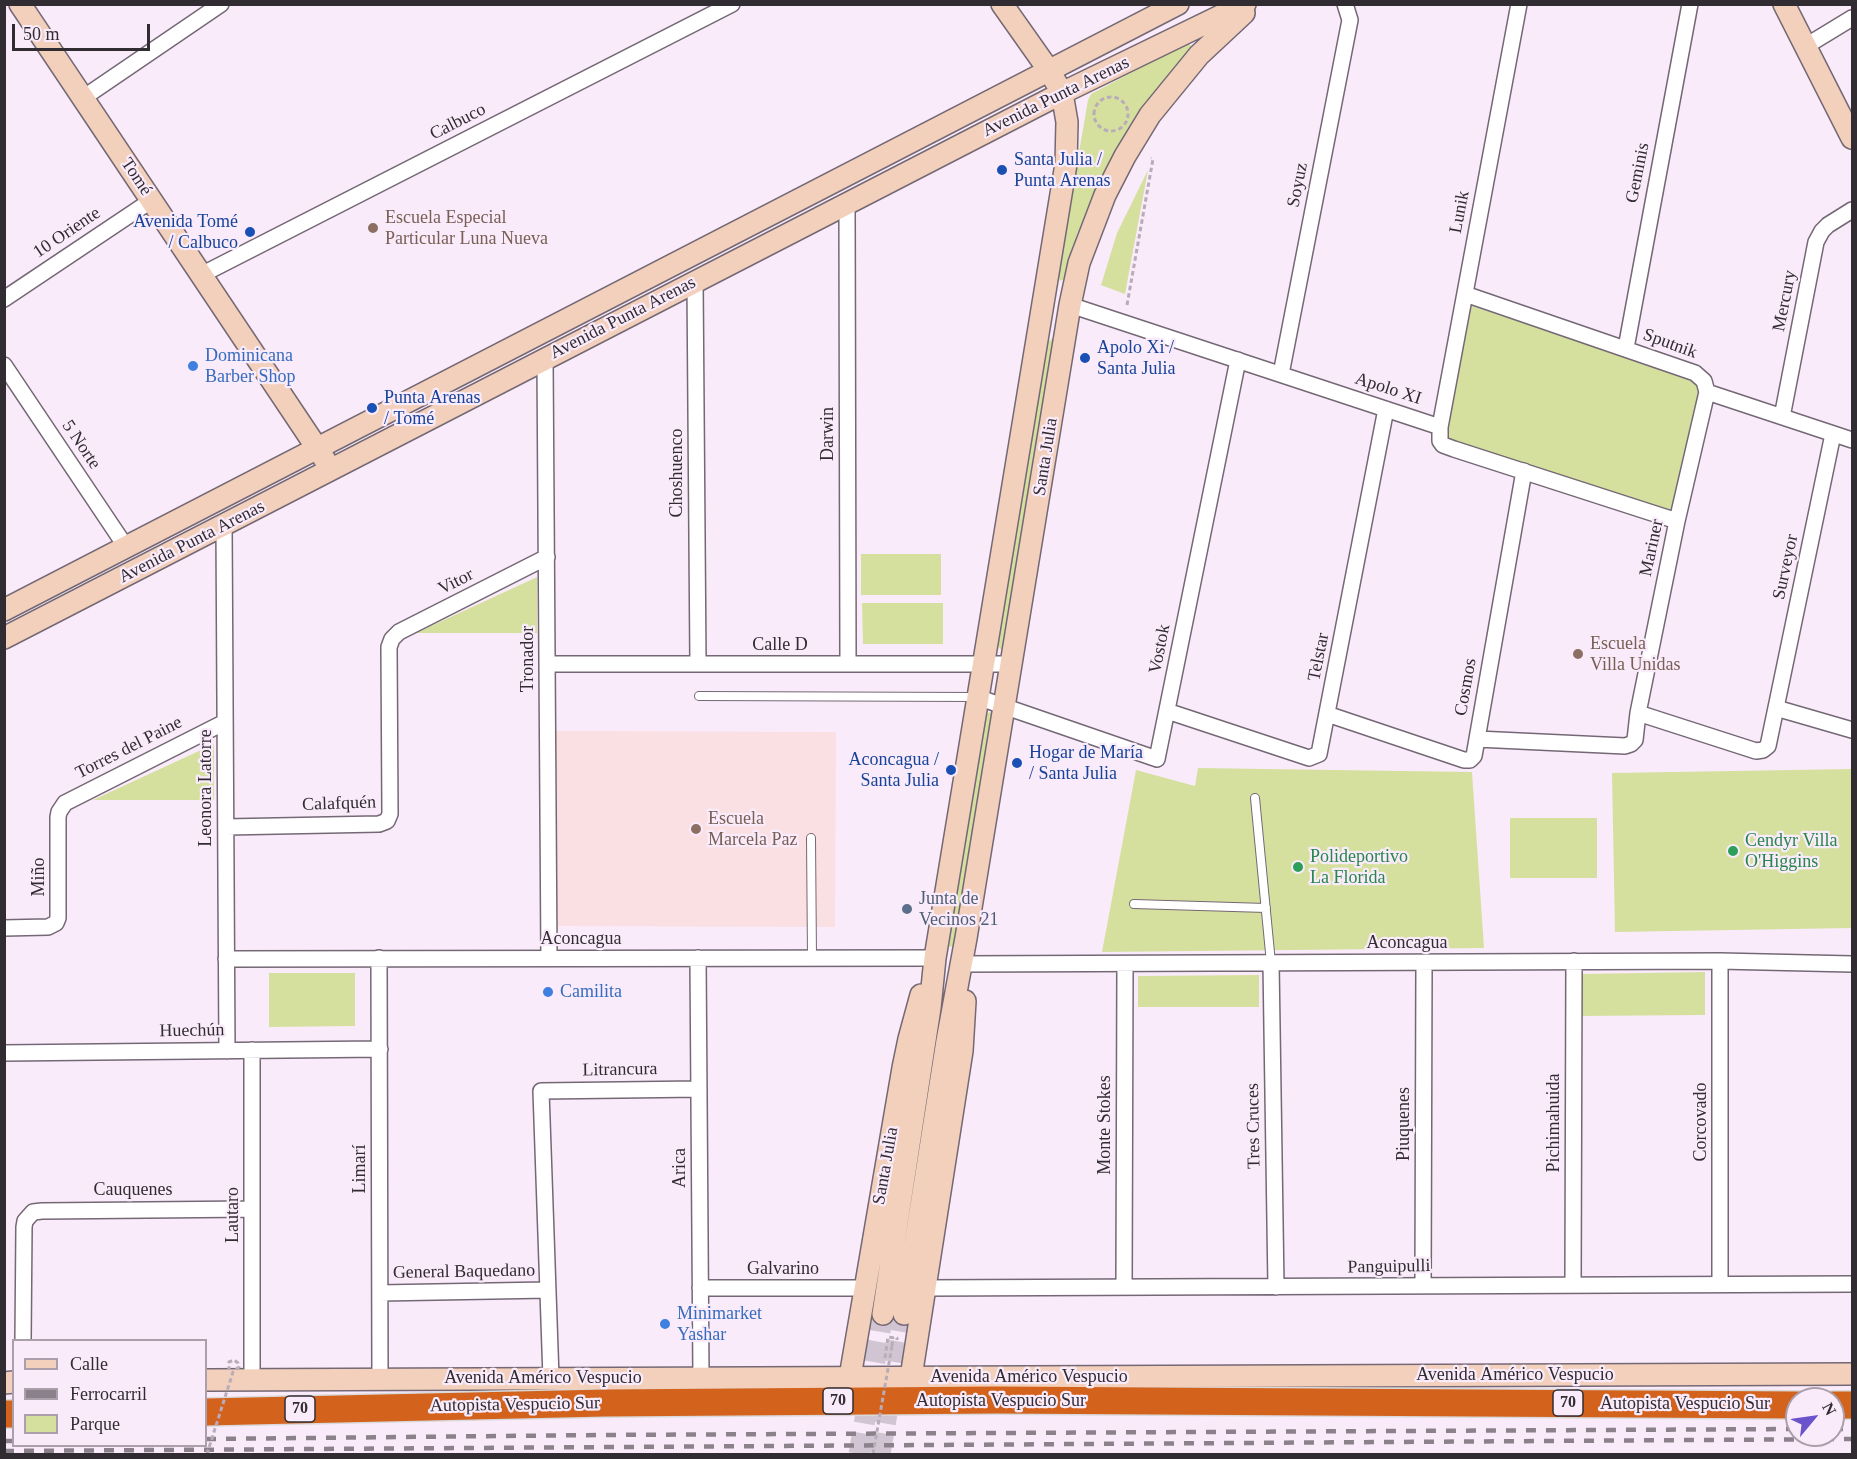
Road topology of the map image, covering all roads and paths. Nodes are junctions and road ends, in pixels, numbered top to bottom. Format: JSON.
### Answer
{"nodes":[{"id":1,"x":20,"y":4,"type":"edge"},
{"id":2,"x":221,"y":4,"type":"edge"},
{"id":3,"x":732,"y":4,"type":"edge"},
{"id":4,"x":1002,"y":4,"type":"edge"},
{"id":5,"x":1178,"y":4,"type":"edge"},
{"id":6,"x":1245,"y":4,"type":"edge"},
{"id":7,"x":1253,"y":4,"type":"edge"},
{"id":8,"x":1345,"y":4,"type":"edge"},
{"id":9,"x":1519,"y":4,"type":"edge"},
{"id":10,"x":1690,"y":4,"type":"edge"},
{"id":11,"x":1784,"y":4,"type":"edge"},
{"id":12,"x":1852,"y":18,"type":"edge"},
{"id":13,"x":1806,"y":46,"type":"junction"},
{"id":14,"x":1050,"y":72,"type":"junction"},
{"id":15,"x":1062,"y":93,"type":"junction"},
{"id":16,"x":83,"y":98,"type":"junction"},
{"id":17,"x":1114,"y":98,"type":"joint"},
{"id":18,"x":1852,"y":138,"type":"edge"},
{"id":19,"x":1151,"y":158,"type":"dead end"},
{"id":20,"x":152,"y":200,"type":"junction"},
{"id":21,"x":847,"y":203,"type":"junction"},
{"id":22,"x":1852,"y":210,"type":"edge"},
{"id":23,"x":201,"y":274,"type":"junction"},
{"id":24,"x":695,"y":282,"type":"junction"},
{"id":25,"x":1465,"y":294,"type":"junction"},
{"id":26,"x":4,"y":299,"type":"edge"},
{"id":27,"x":1070,"y":305,"type":"junction"},
{"id":28,"x":1127,"y":305,"type":"dead end"},
{"id":29,"x":1626,"y":348,"type":"junction"},
{"id":30,"x":545,"y":359,"type":"junction"},
{"id":31,"x":1238,"y":360,"type":"junction"},
{"id":32,"x":4,"y":365,"type":"edge"},
{"id":33,"x":1281,"y":374,"type":"junction"},
{"id":34,"x":1707,"y":392,"type":"junction"},
{"id":35,"x":1386,"y":409,"type":"junction"},
{"id":36,"x":1782,"y":417,"type":"junction"},
{"id":37,"x":1440,"y":427,"type":"junction"},
{"id":38,"x":1833,"y":434,"type":"junction"},
{"id":39,"x":1852,"y":440,"type":"edge"},
{"id":40,"x":317,"y":449,"type":"junction"},
{"id":41,"x":331,"y":469,"type":"junction"},
{"id":42,"x":1524,"y":471,"type":"junction"},
{"id":43,"x":1677,"y":521,"type":"junction"},
{"id":44,"x":224,"y":525,"type":"junction"},
{"id":45,"x":126,"y":547,"type":"junction"},
{"id":46,"x":546,"y":557,"type":"junction"},
{"id":47,"x":4,"y":610,"type":"edge"},
{"id":48,"x":4,"y":638,"type":"edge"},
{"id":49,"x":389,"y":647,"type":"joint"},
{"id":50,"x":547,"y":664,"type":"junction"},
{"id":51,"x":698,"y":664,"type":"junction"},
{"id":52,"x":848,"y":664,"type":"junction"},
{"id":53,"x":983,"y":664,"type":"junction"},
{"id":54,"x":1012,"y":664,"type":"junction"},
{"id":55,"x":699,"y":696,"type":"dead end"},
{"id":56,"x":977,"y":698,"type":"junction"},
{"id":57,"x":1005,"y":707,"type":"junction"},
{"id":58,"x":1776,"y":708,"type":"junction"},
{"id":59,"x":1167,"y":711,"type":"junction"},
{"id":60,"x":1638,"y":713,"type":"junction"},
{"id":61,"x":1327,"y":714,"type":"junction"},
{"id":62,"x":225,"y":722,"type":"junction"},
{"id":63,"x":1852,"y":730,"type":"edge"},
{"id":64,"x":1477,"y":739,"type":"junction"},
{"id":65,"x":1255,"y":798,"type":"dead end"},
{"id":66,"x":58,"y":817,"type":"joint"},
{"id":67,"x":226,"y":827,"type":"junction"},
{"id":68,"x":811,"y":838,"type":"dead end"},
{"id":69,"x":1134,"y":904,"type":"dead end"},
{"id":70,"x":1266,"y":908,"type":"junction"},
{"id":71,"x":4,"y":928,"type":"edge"},
{"id":72,"x":379,"y":958,"type":"junction"},
{"id":73,"x":549,"y":958,"type":"junction"},
{"id":74,"x":698,"y":958,"type":"junction"},
{"id":75,"x":812,"y":958,"type":"junction"},
{"id":76,"x":935,"y":958,"type":"junction"},
{"id":77,"x":226,"y":959,"type":"junction"},
{"id":78,"x":1574,"y":961,"type":"junction"},
{"id":79,"x":1720,"y":961,"type":"junction"},
{"id":80,"x":1271,"y":963,"type":"junction"},
{"id":81,"x":1424,"y":963,"type":"junction"},
{"id":82,"x":962,"y":964,"type":"junction"},
{"id":83,"x":1125,"y":964,"type":"junction"},
{"id":84,"x":1852,"y":964,"type":"edge"},
{"id":85,"x":380,"y":1049,"type":"junction"},
{"id":86,"x":252,"y":1050,"type":"junction"},
{"id":87,"x":227,"y":1051,"type":"junction"},
{"id":88,"x":4,"y":1053,"type":"edge"},
{"id":89,"x":699,"y":1089,"type":"junction"},
{"id":90,"x":252,"y":1209,"type":"junction"},
{"id":91,"x":1573,"y":1284,"type":"junction"},
{"id":92,"x":1720,"y":1284,"type":"junction"},
{"id":93,"x":1852,"y":1284,"type":"edge"},
{"id":94,"x":1423,"y":1286,"type":"junction"},
{"id":95,"x":925,"y":1287,"type":"junction"},
{"id":96,"x":1124,"y":1287,"type":"junction"},
{"id":97,"x":1276,"y":1287,"type":"junction"},
{"id":98,"x":700,"y":1288,"type":"junction"},
{"id":99,"x":865,"y":1288,"type":"junction"},
{"id":100,"x":548,"y":1290,"type":"junction"},
{"id":101,"x":380,"y":1293,"type":"junction"},
{"id":102,"x":893,"y":1337,"type":"junction"},
{"id":103,"x":23,"y":1339,"type":"edge"},
{"id":104,"x":884,"y":1363,"type":"dead end"},
{"id":105,"x":893,"y":1363,"type":"dead end"},
{"id":106,"x":229,"y":1370,"type":"dead end"},
{"id":107,"x":1852,"y":1374,"type":"edge"},
{"id":108,"x":850,"y":1377,"type":"junction"},
{"id":109,"x":911,"y":1377,"type":"junction"},
{"id":110,"x":551,"y":1378,"type":"junction"},
{"id":111,"x":701,"y":1378,"type":"junction"},
{"id":112,"x":380,"y":1379,"type":"junction"},
{"id":113,"x":207,"y":1380,"type":"edge"},
{"id":114,"x":252,"y":1380,"type":"junction"},
{"id":115,"x":1785,"y":1405,"type":"edge"},
{"id":116,"x":207,"y":1412,"type":"edge"},
{"id":117,"x":207,"y":1455,"type":"edge"},
{"id":118,"x":873,"y":1455,"type":"edge"}],
"edges":[{"from":1,"to":16,"type":"main road","name":"Tomé"},
{"from":2,"to":16,"type":"street"},
{"from":3,"to":23,"type":"street","name":"Calbuco"},
{"from":4,"to":14,"type":"main road"},
{"from":5,"to":14,"type":"main road","name":"Avenida Punta Arenas"},
{"from":6,"to":15,"type":"main road","name":"Avenida Punta Arenas"},
{"from":7,"to":27,"type":"main road","name":"Santa Julia"},
{"from":8,"to":33,"type":"street","name":"Soyuz"},
{"from":9,"to":25,"type":"street","name":"Lunik"},
{"from":10,"to":29,"type":"street","name":"Geminis"},
{"from":11,"to":13,"type":"main road"},
{"from":12,"to":13,"type":"street"},
{"from":13,"to":18,"type":"main road"},
{"from":14,"to":15,"type":"main road"},
{"from":14,"to":40,"type":"main road","name":"Avenida Punta Arenas"},
{"from":15,"to":21,"type":"main road","name":"Avenida Punta Arenas"},
{"from":15,"to":53,"type":"main road","name":"Santa Julia"},
{"from":16,"to":20,"type":"main road","name":"Tomé"},
{"from":17,"to":17,"type":"path"},
{"from":19,"to":28,"type":"path"},
{"from":20,"to":23,"type":"main road","name":"Tomé"},
{"from":20,"to":26,"type":"street","name":"10 Oriente"},
{"from":21,"to":24,"type":"main road","name":"Avenida Punta Arenas"},
{"from":21,"to":52,"type":"street","name":"Darwin"},
{"from":22,"to":36,"type":"street","name":"Mercury"},
{"from":23,"to":40,"type":"main road","name":"Tomé"},
{"from":24,"to":30,"type":"main road","name":"Avenida Punta Arenas"},
{"from":24,"to":51,"type":"street","name":"Choshuenco"},
{"from":25,"to":29,"type":"street","name":"Sputnik"},
{"from":25,"to":37,"type":"street","name":"Lunik"},
{"from":27,"to":31,"type":"street","name":"Apolo XI"},
{"from":27,"to":54,"type":"main road","name":"Santa Julia"},
{"from":29,"to":34,"type":"street","name":"Sputnik"},
{"from":30,"to":41,"type":"main road","name":"Avenida Punta Arenas"},
{"from":30,"to":46,"type":"street","name":"Tronador"},
{"from":31,"to":33,"type":"street","name":"Apolo XI"},
{"from":31,"to":59,"type":"street","name":"Vostok"},
{"from":32,"to":45,"type":"street","name":"5 Norte"},
{"from":33,"to":35,"type":"street","name":"Apolo XI"},
{"from":34,"to":36,"type":"street"},
{"from":34,"to":43,"type":"street","name":"Mariner"},
{"from":35,"to":37,"type":"street","name":"Apolo XI"},
{"from":35,"to":61,"type":"street","name":"Telstar"},
{"from":36,"to":38,"type":"street"},
{"from":37,"to":42,"type":"street"},
{"from":38,"to":39,"type":"street"},
{"from":38,"to":58,"type":"street","name":"Surveyor"},
{"from":40,"to":41,"type":"main road","name":"Tomé"},
{"from":40,"to":45,"type":"main road","name":"Avenida Punta Arenas"},
{"from":41,"to":44,"type":"main road","name":"Avenida Punta Arenas"},
{"from":42,"to":43,"type":"street"},
{"from":42,"to":64,"type":"street","name":"Cosmos"},
{"from":43,"to":60,"type":"street","name":"Mariner"},
{"from":44,"to":48,"type":"main road","name":"Avenida Punta Arenas"},
{"from":44,"to":62,"type":"street","name":"Leonora Latorre"},
{"from":45,"to":47,"type":"main road","name":"Avenida Punta Arenas"},
{"from":46,"to":49,"type":"street","name":"Vitor"},
{"from":46,"to":50,"type":"street","name":"Tronador"},
{"from":49,"to":67,"type":"street","name":"Calafquén"},
{"from":50,"to":51,"type":"street","name":"Calle D"},
{"from":50,"to":73,"type":"street","name":"Tronador"},
{"from":51,"to":52,"type":"street","name":"Calle D"},
{"from":52,"to":53,"type":"street","name":"Calle D"},
{"from":53,"to":54,"type":"street","name":"Calle D"},
{"from":53,"to":56,"type":"main road","name":"Santa Julia"},
{"from":54,"to":57,"type":"main road","name":"Santa Julia"},
{"from":55,"to":56,"type":"lane"},
{"from":56,"to":57,"type":"street","name":"Vostok"},
{"from":56,"to":76,"type":"main road","name":"Santa Julia"},
{"from":57,"to":59,"type":"street","name":"Vostok"},
{"from":57,"to":82,"type":"main road","name":"Santa Julia"},
{"from":58,"to":60,"type":"street","name":"Surveyor"},
{"from":58,"to":63,"type":"street"},
{"from":59,"to":61,"type":"street","name":"Telstar"},
{"from":60,"to":64,"type":"street","name":"Mariner"},
{"from":61,"to":64,"type":"street","name":"Cosmos"},
{"from":62,"to":66,"type":"street","name":"Torres del Paine"},
{"from":62,"to":67,"type":"street","name":"Leonora Latorre"},
{"from":65,"to":70,"type":"lane"},
{"from":66,"to":71,"type":"street","name":"Miño"},
{"from":67,"to":77,"type":"street","name":"Leonora Latorre"},
{"from":68,"to":75,"type":"lane"},
{"from":69,"to":70,"type":"lane"},
{"from":70,"to":80,"type":"lane"},
{"from":72,"to":73,"type":"street","name":"Aconcagua"},
{"from":72,"to":77,"type":"street","name":"Aconcagua"},
{"from":72,"to":85,"type":"street","name":"Limarí"},
{"from":73,"to":74,"type":"street","name":"Aconcagua"},
{"from":74,"to":75,"type":"street","name":"Aconcagua"},
{"from":74,"to":89,"type":"street","name":"Arica"},
{"from":75,"to":76,"type":"street","name":"Aconcagua"},
{"from":76,"to":82,"type":"main road","name":"Santa Julia"},
{"from":76,"to":99,"type":"main road","name":"Santa Julia"},
{"from":77,"to":87,"type":"street","name":"Leonora Latorre"},
{"from":78,"to":79,"type":"street","name":"Aconcagua"},
{"from":78,"to":81,"type":"street","name":"Aconcagua"},
{"from":78,"to":91,"type":"street","name":"Pichimahuida"},
{"from":79,"to":84,"type":"street","name":"Aconcagua"},
{"from":79,"to":92,"type":"street","name":"Corcovado"},
{"from":80,"to":81,"type":"street","name":"Aconcagua"},
{"from":80,"to":83,"type":"street","name":"Aconcagua"},
{"from":80,"to":97,"type":"street","name":"Tres Cruces"},
{"from":81,"to":94,"type":"street","name":"Piuquenes"},
{"from":82,"to":83,"type":"street","name":"Aconcagua"},
{"from":82,"to":95,"type":"main road","name":"Santa Julia"},
{"from":83,"to":96,"type":"street","name":"Monte Stokes"},
{"from":85,"to":86,"type":"street","name":"Huechún"},
{"from":85,"to":101,"type":"street","name":"Limarí"},
{"from":86,"to":87,"type":"street","name":"Huechún"},
{"from":86,"to":90,"type":"street","name":"Lautaro"},
{"from":87,"to":88,"type":"street","name":"Huechún"},
{"from":89,"to":98,"type":"street","name":"Arica"},
{"from":89,"to":100,"type":"street","name":"Litrancura"},
{"from":90,"to":103,"type":"street","name":"Cauquenes"},
{"from":90,"to":114,"type":"street","name":"Lautaro"},
{"from":91,"to":92,"type":"street","name":"Panguipulli"},
{"from":91,"to":94,"type":"street","name":"Panguipulli"},
{"from":92,"to":93,"type":"street","name":"Panguipulli"},
{"from":94,"to":97,"type":"street","name":"Panguipulli"},
{"from":95,"to":96,"type":"street","name":"Panguipulli"},
{"from":95,"to":109,"type":"main road","name":"Santa Julia"},
{"from":96,"to":97,"type":"street","name":"Panguipulli"},
{"from":98,"to":99,"type":"street","name":"Galvarino"},
{"from":98,"to":111,"type":"street","name":"Arica"},
{"from":99,"to":108,"type":"main road","name":"Santa Julia"},
{"from":100,"to":101,"type":"street","name":"General Baquedano"},
{"from":100,"to":110,"type":"street"},
{"from":101,"to":112,"type":"street","name":"Limarí"},
{"from":102,"to":104,"type":"path"},
{"from":102,"to":105,"type":"path"},
{"from":102,"to":118,"type":"path","bridge":true},
{"from":106,"to":117,"type":"path","bridge":true},
{"from":107,"to":109,"type":"main road","name":"Avenida Américo Vespucio"},
{"from":108,"to":109,"type":"main road","name":"Avenida Américo Vespucio"},
{"from":108,"to":111,"type":"main road","name":"Avenida Américo Vespucio"},
{"from":110,"to":111,"type":"main road","name":"Avenida Américo Vespucio"},
{"from":110,"to":112,"type":"main road","name":"Avenida Américo Vespucio"},
{"from":112,"to":114,"type":"main road","name":"Avenida Américo Vespucio"},
{"from":113,"to":114,"type":"main road","name":"Avenida Américo Vespucio"},
{"from":115,"to":116,"type":"highway","name":"Autopista Vespucio Sur","number":"70"}]}
